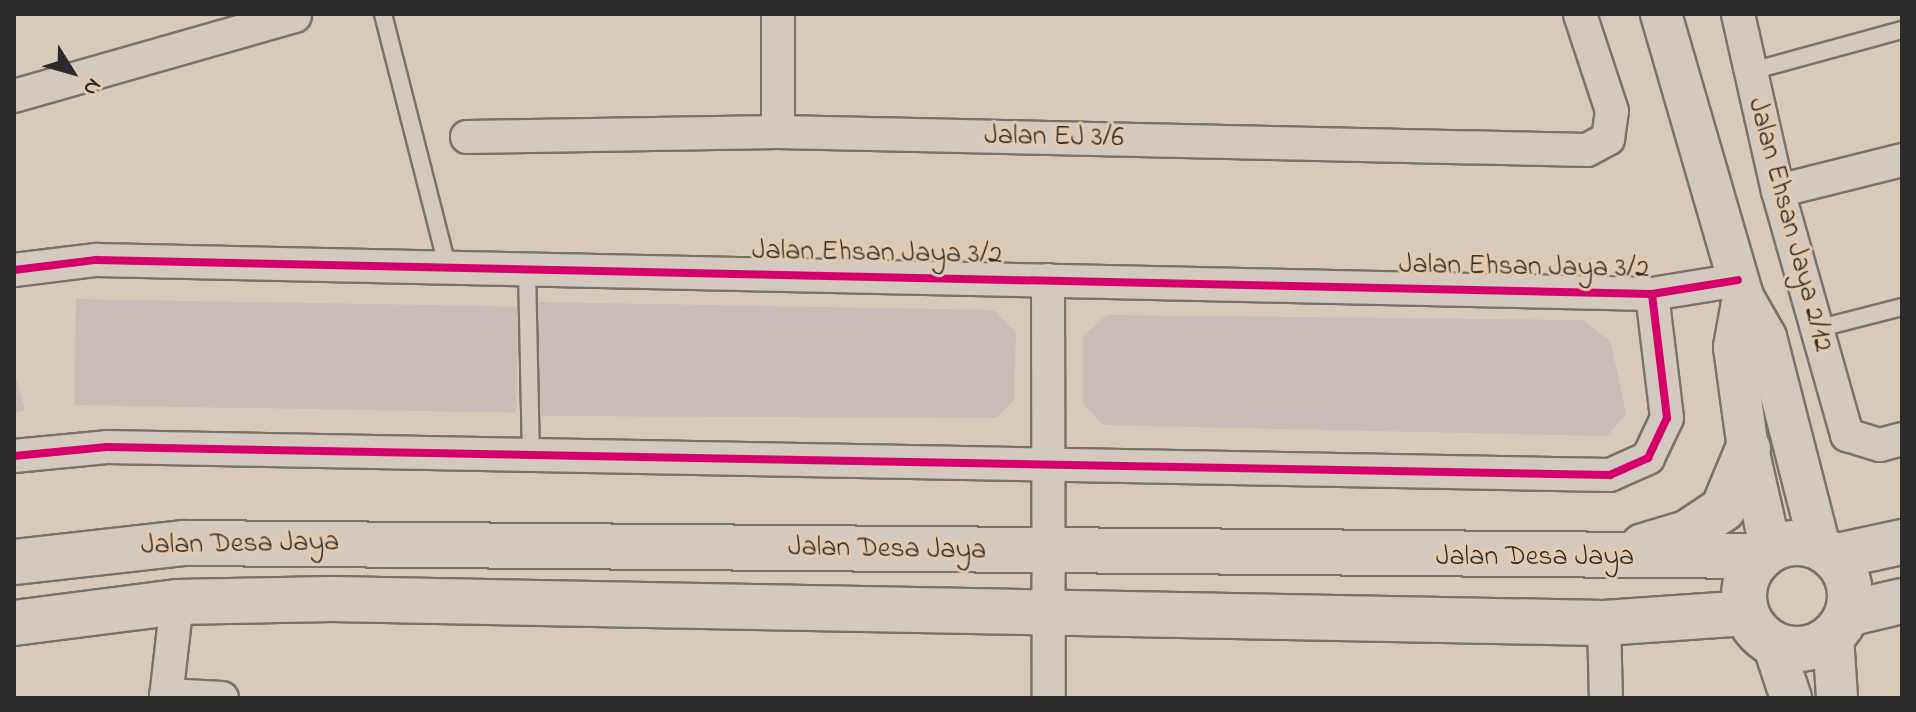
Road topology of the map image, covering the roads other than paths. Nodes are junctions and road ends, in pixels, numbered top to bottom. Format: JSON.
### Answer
{"nodes":[{"id":1,"x":383,"y":14,"type":"edge"},
{"id":2,"x":778,"y":14,"type":"edge"},
{"id":3,"x":1580,"y":14,"type":"edge"},
{"id":4,"x":1661,"y":14,"type":"edge"},
{"id":5,"x":1738,"y":14,"type":"edge"},
{"id":6,"x":295,"y":16,"type":"dead end"},
{"id":7,"x":1902,"y":30,"type":"edge"},
{"id":8,"x":1748,"y":72,"type":"junction"},
{"id":9,"x":14,"y":96,"type":"edge"},
{"id":10,"x":778,"y":132,"type":"junction"},
{"id":11,"x":467,"y":137,"type":"dead end"},
{"id":12,"x":1902,"y":160,"type":"edge"},
{"id":13,"x":1778,"y":191,"type":"junction"},
{"id":14,"x":448,"y":269,"type":"junction"},
{"id":15,"x":527,"y":269,"type":"junction"},
{"id":16,"x":14,"y":270,"type":"edge"},
{"id":17,"x":1048,"y":280,"type":"junction"},
{"id":18,"x":1740,"y":288,"type":"junction"},
{"id":19,"x":1652,"y":294,"type":"junction"},
{"id":20,"x":1902,"y":307,"type":"edge"},
{"id":21,"x":1816,"y":329,"type":"junction"},
{"id":22,"x":1902,"y":439,"type":"edge"},
{"id":23,"x":1748,"y":449,"type":"junction"},
{"id":24,"x":14,"y":456,"type":"edge"},
{"id":25,"x":531,"y":456,"type":"junction"},
{"id":26,"x":1046,"y":465,"type":"junction"},
{"id":27,"x":1902,"y":542,"type":"edge"},
{"id":28,"x":1827,"y":552,"type":"junction"},
{"id":29,"x":1046,"y":553,"type":"junction"},
{"id":30,"x":1766,"y":553,"type":"junction"},
{"id":31,"x":1468,"y":558,"type":"junction"},
{"id":32,"x":1598,"y":560,"type":"junction"},
{"id":33,"x":14,"y":562,"type":"edge"},
{"id":34,"x":1902,"y":601,"type":"edge"},
{"id":35,"x":177,"y":602,"type":"junction"},
{"id":36,"x":1046,"y":616,"type":"junction"},
{"id":37,"x":1462,"y":619,"type":"junction"},
{"id":38,"x":14,"y":623,"type":"edge"},
{"id":39,"x":1604,"y":623,"type":"junction"},
{"id":40,"x":1840,"y":625,"type":"junction"},
{"id":41,"x":1760,"y":629,"type":"junction"},
{"id":42,"x":166,"y":697,"type":"edge"},
{"id":43,"x":222,"y":698,"type":"edge"},
{"id":44,"x":1049,"y":698,"type":"edge"},
{"id":45,"x":1606,"y":698,"type":"edge"},
{"id":46,"x":1791,"y":698,"type":"edge"},
{"id":47,"x":1837,"y":698,"type":"edge"}],
"edges":[{"from":1,"to":14,"type":"lane"},
{"from":2,"to":10,"type":"street"},
{"from":3,"to":10,"type":"street","name":"Jalan EJ 3/6"},
{"from":4,"to":18,"type":"street"},
{"from":5,"to":8,"type":"street","name":"Jalan Ehsan Jaya 2/12"},
{"from":6,"to":9,"type":"street"},
{"from":7,"to":8,"type":"lane"},
{"from":8,"to":13,"type":"street","name":"Jalan Ehsan Jaya 2/12"},
{"from":10,"to":11,"type":"street","name":"Jalan EJ 3/6"},
{"from":12,"to":13,"type":"street"},
{"from":13,"to":21,"type":"street","name":"Jalan Ehsan Jaya 2/12"},
{"from":14,"to":15,"type":"street","name":"Jalan Ehsan Jaya 3/2"},
{"from":14,"to":16,"type":"street","name":"Jalan Ehsan Jaya 3/2"},
{"from":15,"to":17,"type":"street","name":"Jalan Ehsan Jaya 3/2"},
{"from":15,"to":25,"type":"lane"},
{"from":17,"to":19,"type":"street","name":"Jalan Ehsan Jaya 3/2"},
{"from":17,"to":26,"type":"street"},
{"from":18,"to":19,"type":"street","name":"Jalan Ehsan Jaya 3/2"},
{"from":18,"to":23,"type":"street"},
{"from":18,"to":28,"type":"street"},
{"from":19,"to":26,"type":"street"},
{"from":20,"to":21,"type":"lane"},
{"from":21,"to":22,"type":"street","name":"Jalan Ehsan Jaya 2/12"},
{"from":23,"to":30,"type":"street"},
{"from":23,"to":32,"type":"main road"},
{"from":24,"to":25,"type":"street"},
{"from":25,"to":26,"type":"street"},
{"from":26,"to":29,"type":"street"},
{"from":27,"to":28,"type":"main road"},
{"from":28,"to":30,"type":"main road"},
{"from":28,"to":40,"type":"main road"},
{"from":29,"to":31,"type":"main road","name":"Jalan Desa Jaya"},
{"from":29,"to":33,"type":"main road","name":"Jalan Desa Jaya"},
{"from":29,"to":36,"type":"street"},
{"from":30,"to":32,"type":"main road","name":"Jalan Desa Jaya"},
{"from":30,"to":41,"type":"main road"},
{"from":31,"to":32,"type":"main road","name":"Jalan Desa Jaya"},
{"from":31,"to":37,"type":"main road"},
{"from":34,"to":40,"type":"main road"},
{"from":35,"to":36,"type":"main road","name":"Jalan Desa Jaya"},
{"from":35,"to":38,"type":"main road","name":"Jalan Desa Jaya"},
{"from":35,"to":42,"type":"street"},
{"from":36,"to":37,"type":"main road","name":"Jalan Desa Jaya"},
{"from":36,"to":44,"type":"street"},
{"from":37,"to":39,"type":"main road","name":"Jalan Desa Jaya"},
{"from":39,"to":41,"type":"main road","name":"Jalan Desa Jaya"},
{"from":39,"to":45,"type":"street"},
{"from":40,"to":41,"type":"main road"},
{"from":40,"to":47,"type":"street"},
{"from":41,"to":46,"type":"street"},
{"from":42,"to":43,"type":"street"}]}
